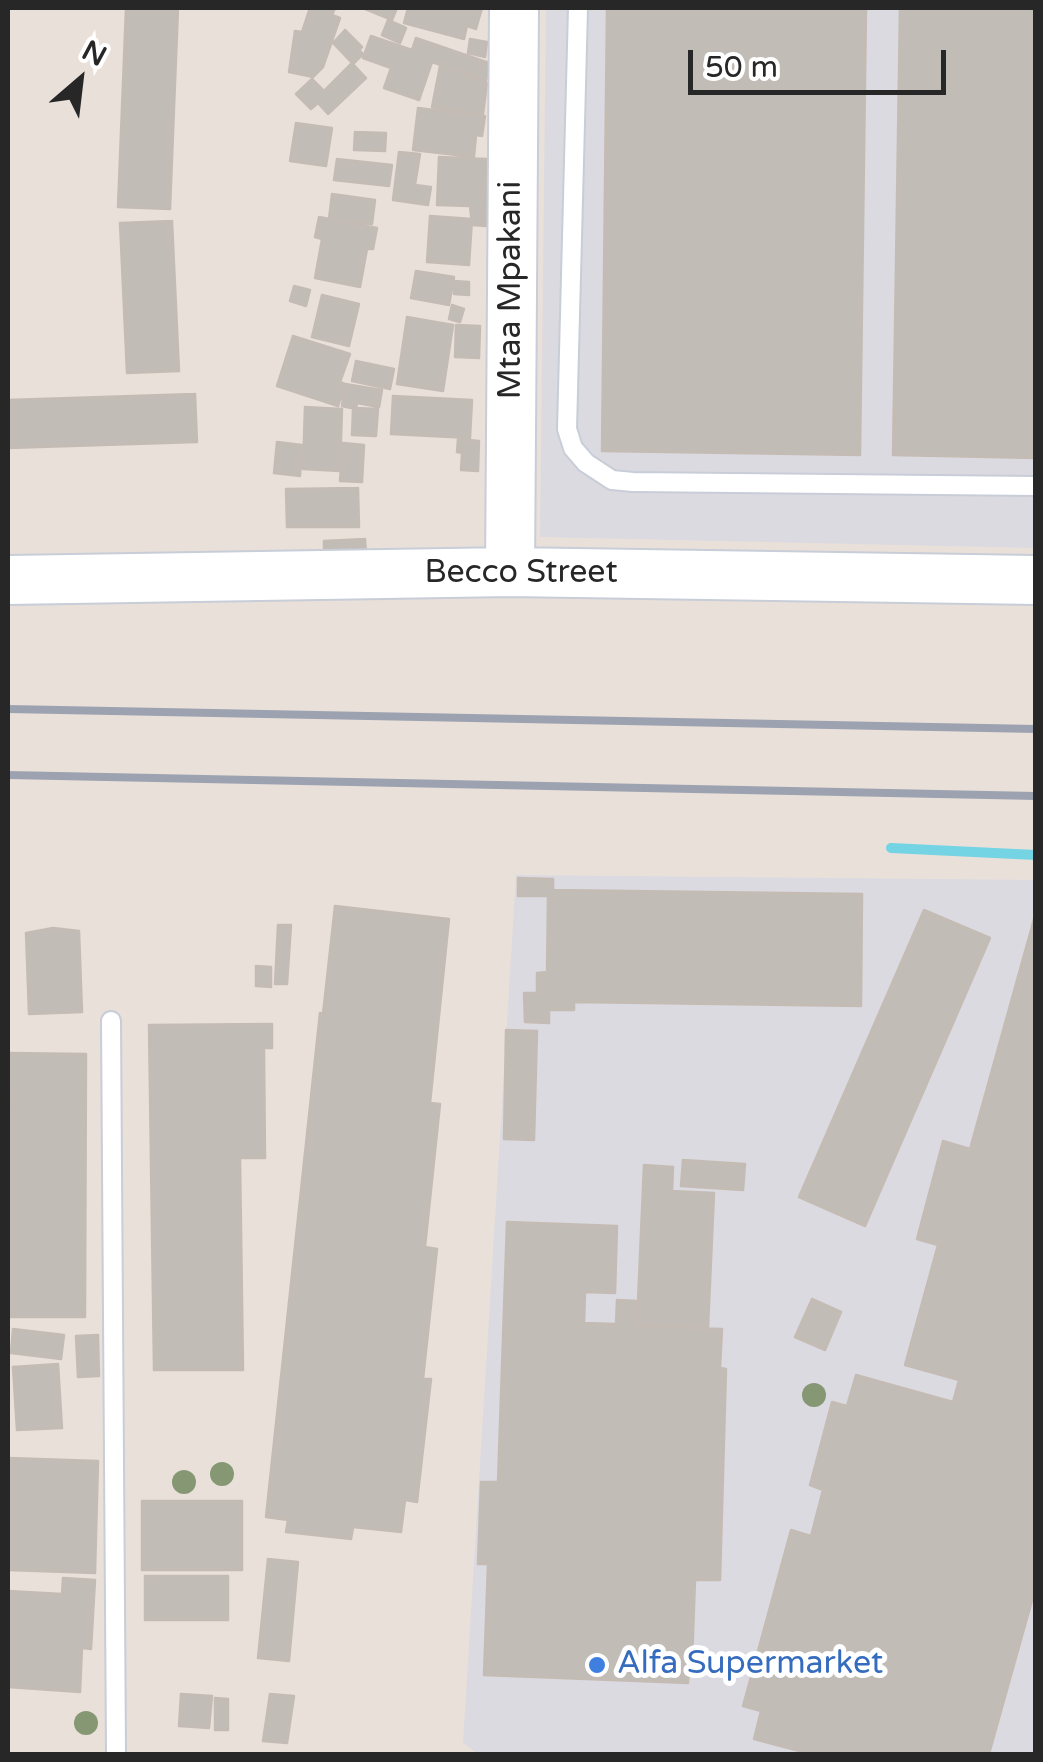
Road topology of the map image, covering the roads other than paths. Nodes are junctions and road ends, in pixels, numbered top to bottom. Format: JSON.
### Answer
{"nodes":[{"id":1,"x":514,"y":8,"type":"edge"},
{"id":2,"x":578,"y":8,"type":"edge"},
{"id":3,"x":1036,"y":486,"type":"edge"},
{"id":4,"x":510,"y":572,"type":"junction"},
{"id":5,"x":8,"y":580,"type":"edge"},
{"id":6,"x":1036,"y":580,"type":"edge"},
{"id":7,"x":111,"y":1022,"type":"dead end"},
{"id":8,"x":116,"y":1754,"type":"edge"}],
"edges":[{"from":1,"to":4,"type":"street","name":"Mtaa Mpakani"},
{"from":2,"to":3,"type":"lane"},
{"from":4,"to":5,"type":"street","name":"Becco Street"},
{"from":4,"to":6,"type":"street","name":"Becco Street"},
{"from":7,"to":8,"type":"lane"}]}
